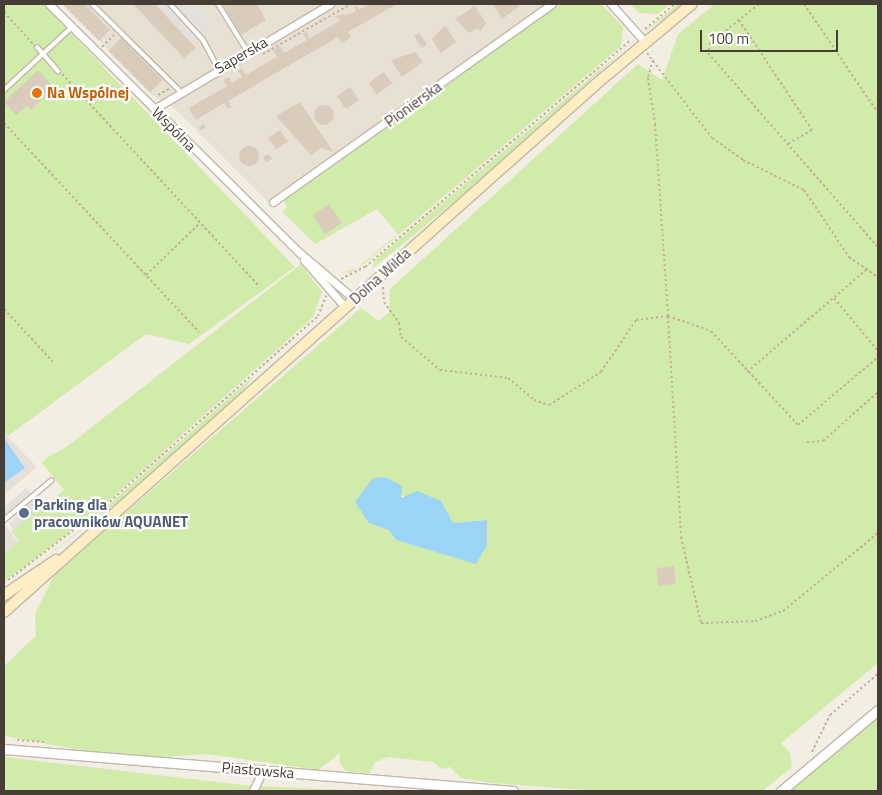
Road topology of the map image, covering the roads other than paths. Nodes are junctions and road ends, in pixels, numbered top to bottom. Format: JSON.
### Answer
{"nodes":[{"id":1,"x":49,"y":4,"type":"edge"},
{"id":2,"x":92,"y":4,"type":"edge"},
{"id":3,"x":170,"y":4,"type":"edge"},
{"id":4,"x":218,"y":4,"type":"edge"},
{"id":5,"x":330,"y":4,"type":"edge"},
{"id":6,"x":552,"y":4,"type":"edge"},
{"id":7,"x":611,"y":4,"type":"edge"},
{"id":8,"x":692,"y":4,"type":"edge"},
{"id":9,"x":72,"y":27,"type":"junction"},
{"id":10,"x":642,"y":44,"type":"junction"},
{"id":11,"x":37,"y":47,"type":"road end"},
{"id":12,"x":246,"y":51,"type":"junction"},
{"id":13,"x":43,"y":54,"type":"junction"},
{"id":14,"x":218,"y":68,"type":"junction"},
{"id":15,"x":58,"y":71,"type":"road end"},
{"id":16,"x":177,"y":88,"type":"junction"},
{"id":17,"x":4,"y":90,"type":"edge"},
{"id":18,"x":154,"y":109,"type":"junction"},
{"id":19,"x":274,"y":202,"type":"dead end"},
{"id":20,"x":300,"y":253,"type":"junction"},
{"id":21,"x":354,"y":298,"type":"junction"},
{"id":22,"x":345,"y":307,"type":"junction"},
{"id":23,"x":52,"y":480,"type":"dead end"},
{"id":24,"x":4,"y":520,"type":"edge"},
{"id":25,"x":69,"y":552,"type":"junction"},
{"id":26,"x":4,"y":596,"type":"edge"},
{"id":27,"x":4,"y":612,"type":"edge"},
{"id":28,"x":878,"y":710,"type":"edge"},
{"id":29,"x":4,"y":749,"type":"edge"},
{"id":30,"x":263,"y":770,"type":"junction"},
{"id":31,"x":253,"y":791,"type":"edge"},
{"id":32,"x":513,"y":791,"type":"edge"},
{"id":33,"x":781,"y":791,"type":"edge"}],
"edges":[{"from":1,"to":9,"type":"street","name":"Wspólna"},
{"from":2,"to":16,"type":"lane"},
{"from":3,"to":14,"type":"lane"},
{"from":4,"to":12,"type":"lane"},
{"from":5,"to":12,"type":"street","name":"Saperska"},
{"from":6,"to":19,"type":"street","name":"Pionierska"},
{"from":7,"to":10,"type":"street"},
{"from":8,"to":10,"type":"main road","name":"Dolna Wilda"},
{"from":9,"to":13,"type":"lane"},
{"from":9,"to":18,"type":"street","name":"Wspólna"},
{"from":10,"to":21,"type":"main road","name":"Dolna Wilda"},
{"from":11,"to":13,"type":"lane"},
{"from":12,"to":14,"type":"street","name":"Saperska"},
{"from":13,"to":15,"type":"lane"},
{"from":13,"to":17,"type":"lane"},
{"from":14,"to":16,"type":"street","name":"Saperska"},
{"from":16,"to":18,"type":"street","name":"Saperska"},
{"from":18,"to":20,"type":"street","name":"Wspólna"},
{"from":20,"to":21,"type":"street","name":"Wspólna"},
{"from":20,"to":22,"type":"street","name":"Wspólna"},
{"from":21,"to":22,"type":"main road","name":"Dolna Wilda"},
{"from":22,"to":25,"type":"main road","name":"Dolna Wilda"},
{"from":23,"to":24,"type":"lane"},
{"from":25,"to":26,"type":"main road","name":"Dolna Wilda"},
{"from":25,"to":27,"type":"main road","name":"Dolna Wilda"},
{"from":28,"to":33,"type":"street"},
{"from":29,"to":30,"type":"street","name":"Piastowska"},
{"from":30,"to":31,"type":"street"},
{"from":30,"to":32,"type":"street","name":"Piastowska"}]}
